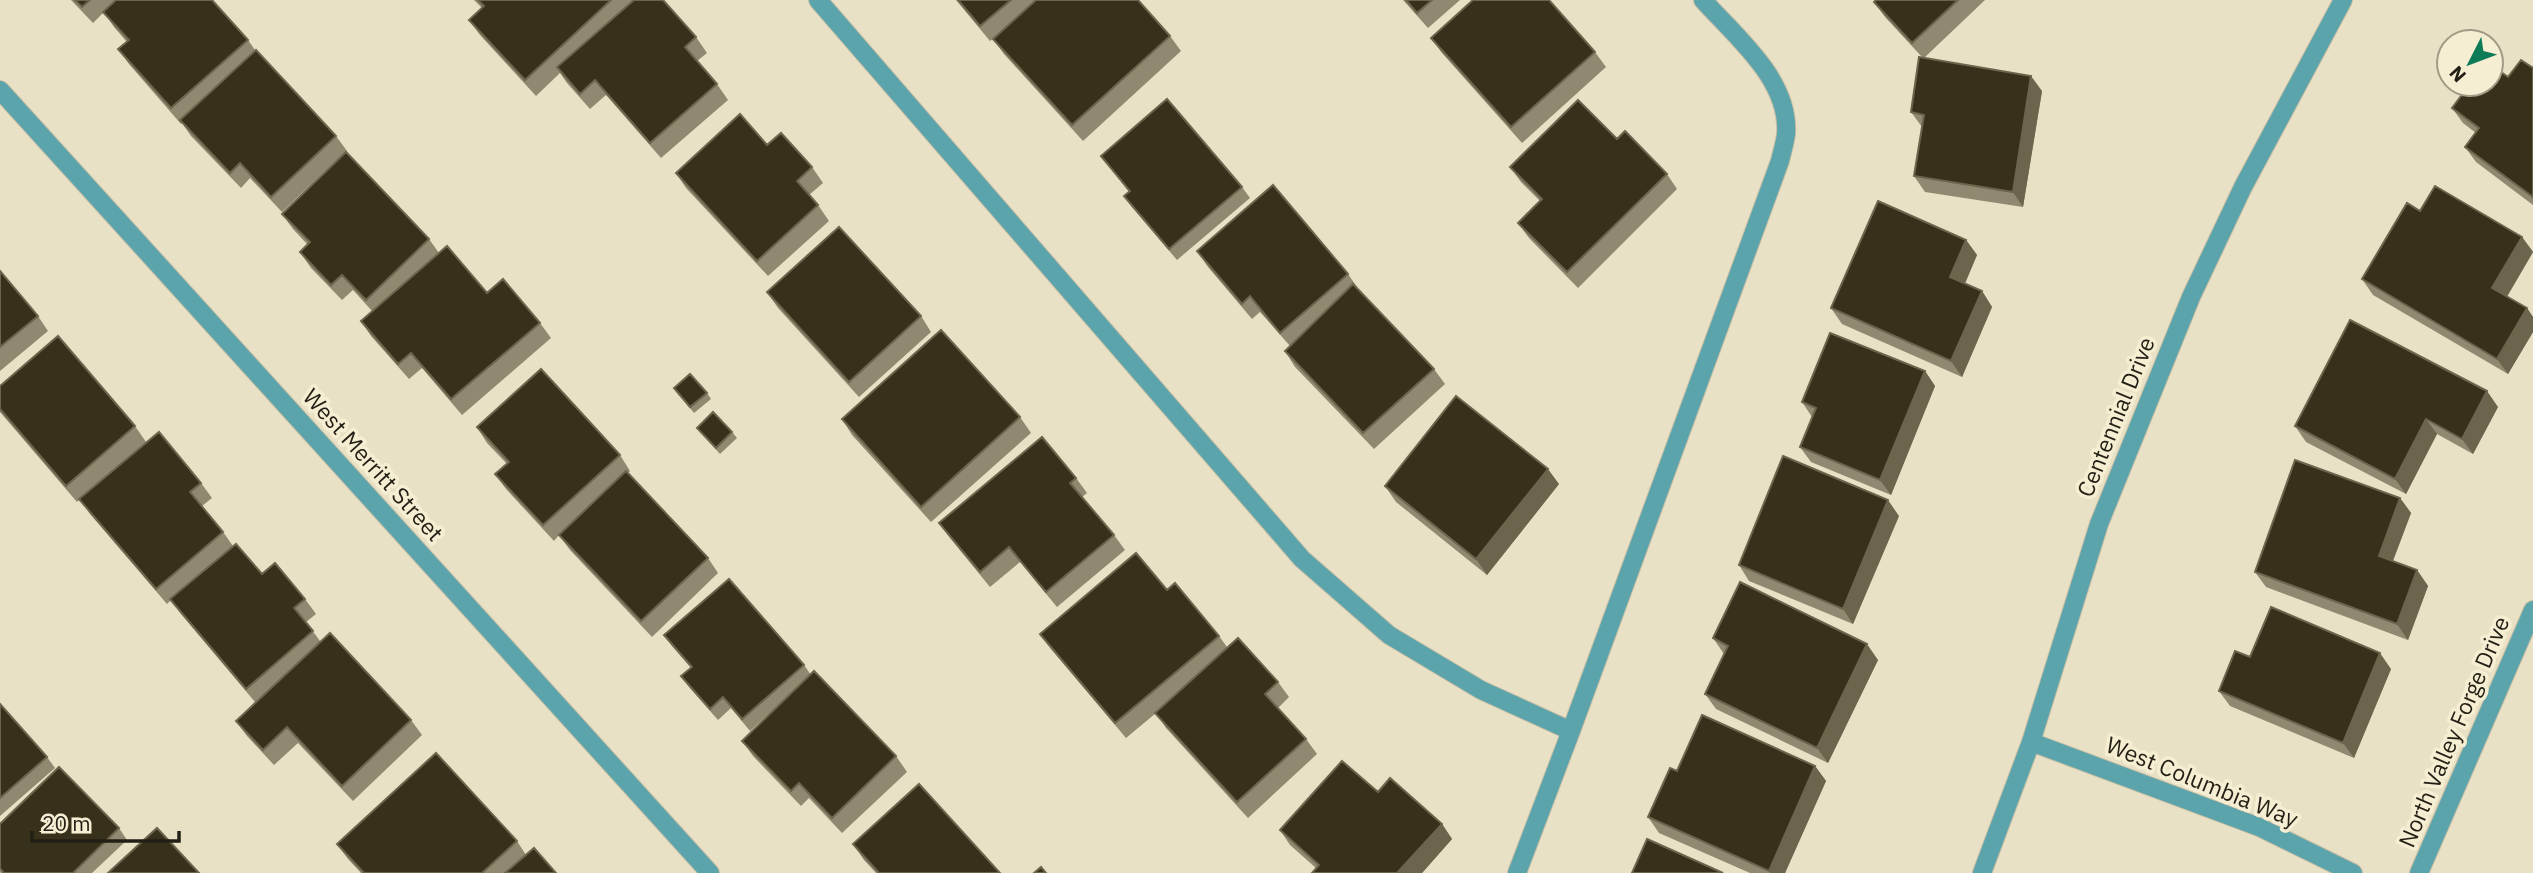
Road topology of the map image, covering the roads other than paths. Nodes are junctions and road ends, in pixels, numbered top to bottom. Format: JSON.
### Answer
{"nodes":[{"id":1,"x":818,"y":0,"type":"edge"},
{"id":2,"x":1703,"y":0,"type":"edge"},
{"id":3,"x":2343,"y":0,"type":"edge"},
{"id":4,"x":0,"y":90,"type":"edge"},
{"id":5,"x":2533,"y":610,"type":"edge"},
{"id":6,"x":1571,"y":732,"type":"junction"},
{"id":7,"x":2031,"y":742,"type":"junction"},
{"id":8,"x":710,"y":873,"type":"edge"},
{"id":9,"x":1517,"y":873,"type":"edge"},
{"id":10,"x":1982,"y":873,"type":"edge"},
{"id":11,"x":2353,"y":873,"type":"edge"},
{"id":12,"x":2419,"y":873,"type":"edge"}],
"edges":[{"from":1,"to":6,"type":"street"},
{"from":2,"to":6,"type":"street"},
{"from":3,"to":7,"type":"street","name":"Centennial Drive"},
{"from":4,"to":8,"type":"street","name":"West Merritt Street"},
{"from":5,"to":12,"type":"street","name":"North Valley Forge Drive"},
{"from":6,"to":9,"type":"street"},
{"from":7,"to":10,"type":"street","name":"Centennial Drive"},
{"from":7,"to":11,"type":"street","name":"West Columbia Way"}]}
